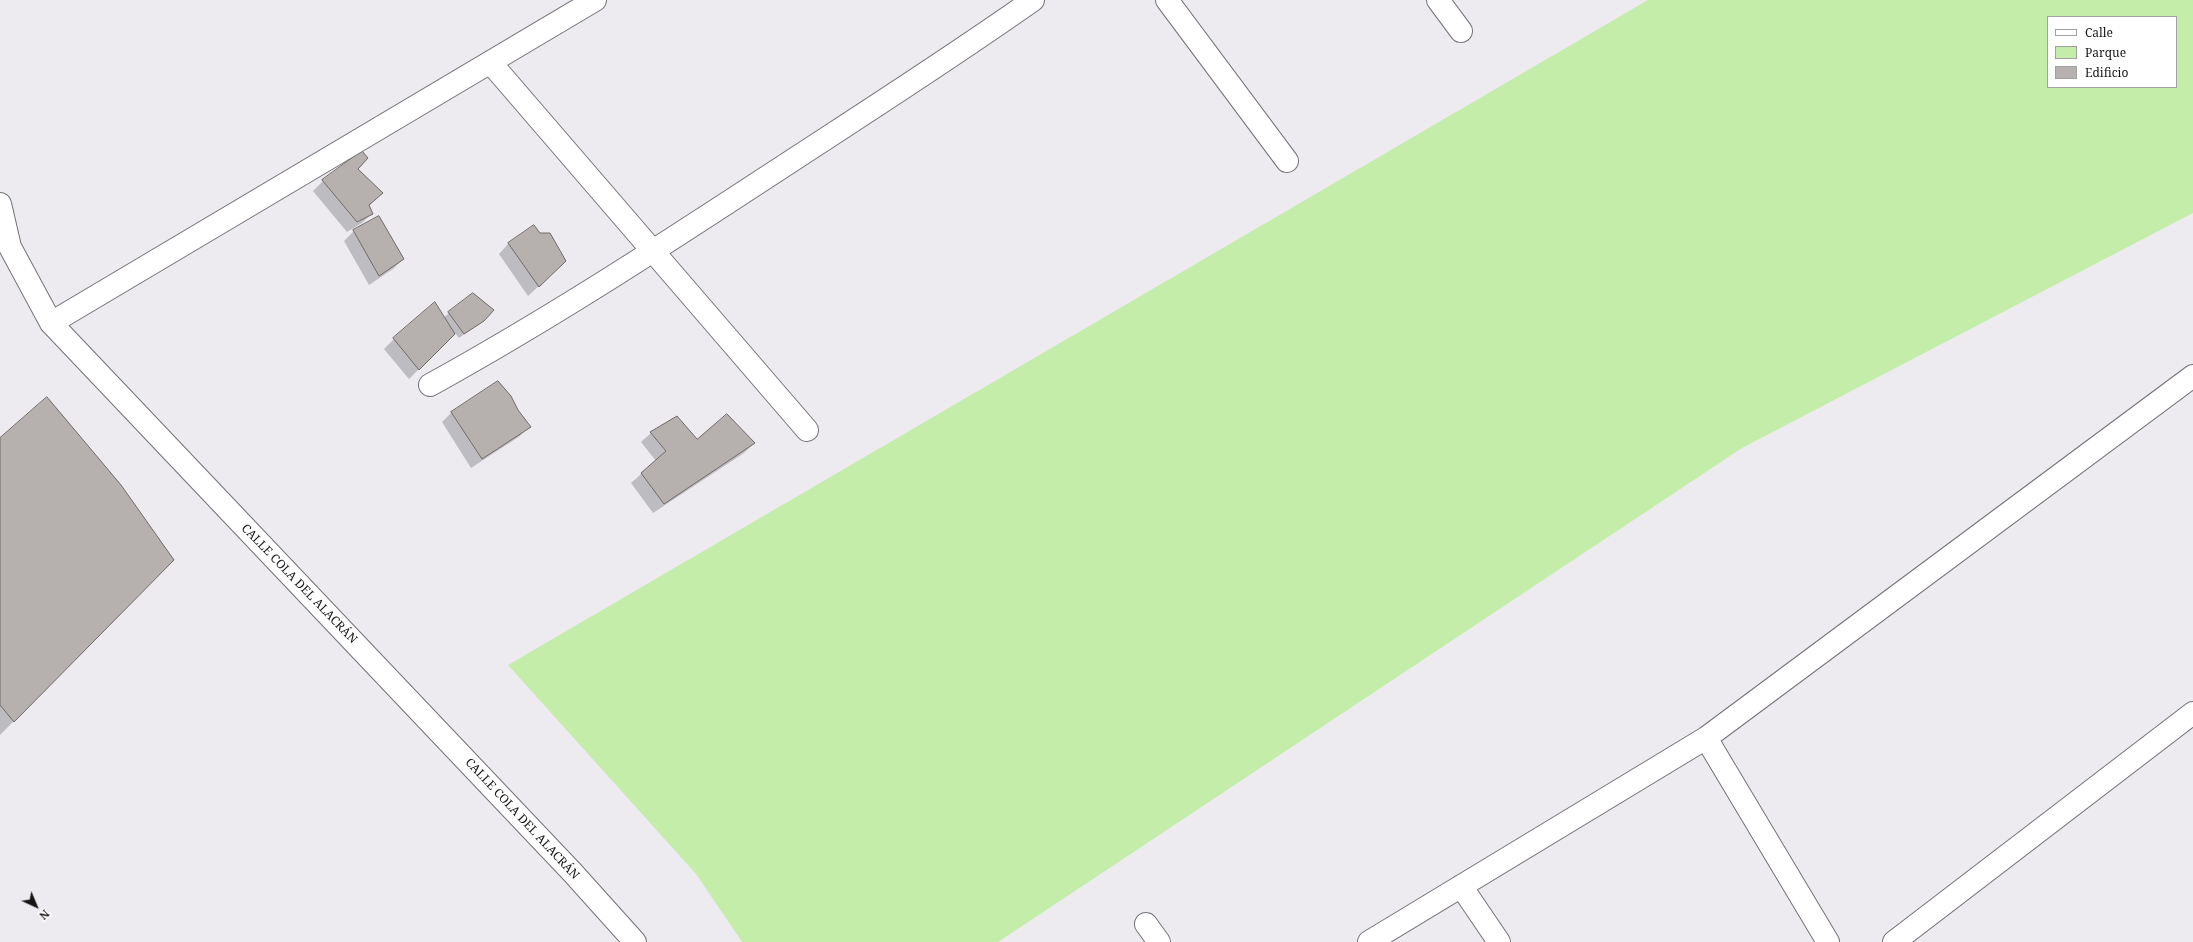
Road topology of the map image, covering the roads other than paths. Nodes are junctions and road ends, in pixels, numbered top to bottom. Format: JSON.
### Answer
{"nodes":[{"id":1,"x":595,"y":0,"type":"edge"},
{"id":2,"x":1033,"y":0,"type":"edge"},
{"id":3,"x":1167,"y":0,"type":"edge"},
{"id":4,"x":1438,"y":0,"type":"edge"},
{"id":5,"x":1461,"y":31,"type":"dead end"},
{"id":6,"x":490,"y":62,"type":"junction"},
{"id":7,"x":1287,"y":161,"type":"dead end"},
{"id":8,"x":0,"y":204,"type":"edge"},
{"id":9,"x":654,"y":251,"type":"junction"},
{"id":10,"x":51,"y":323,"type":"junction"},
{"id":11,"x":2193,"y":376,"type":"edge"},
{"id":12,"x":430,"y":385,"type":"dead end"},
{"id":13,"x":807,"y":430,"type":"dead end"},
{"id":14,"x":2193,"y":714,"type":"edge"},
{"id":15,"x":1706,"y":738,"type":"junction"},
{"id":16,"x":1461,"y":886,"type":"junction"},
{"id":17,"x":1146,"y":924,"type":"dead end"},
{"id":18,"x":636,"y":942,"type":"edge"},
{"id":19,"x":1159,"y":942,"type":"edge"},
{"id":20,"x":1369,"y":942,"type":"edge"},
{"id":21,"x":1499,"y":942,"type":"edge"},
{"id":22,"x":1828,"y":942,"type":"edge"},
{"id":23,"x":1894,"y":942,"type":"edge"}],
"edges":[{"from":1,"to":6,"type":"street"},
{"from":2,"to":9,"type":"street"},
{"from":3,"to":7,"type":"street"},
{"from":4,"to":5,"type":"street"},
{"from":6,"to":9,"type":"street"},
{"from":6,"to":10,"type":"street"},
{"from":8,"to":10,"type":"street","name":"CALLE COLA DEL ALACRÁN"},
{"from":9,"to":12,"type":"street"},
{"from":9,"to":13,"type":"street"},
{"from":10,"to":18,"type":"street","name":"CALLE COLA DEL ALACRÁN"},
{"from":11,"to":15,"type":"street"},
{"from":14,"to":23,"type":"street"},
{"from":15,"to":16,"type":"street"},
{"from":15,"to":22,"type":"street"},
{"from":16,"to":20,"type":"street"},
{"from":16,"to":21,"type":"street"},
{"from":17,"to":19,"type":"street"}]}
